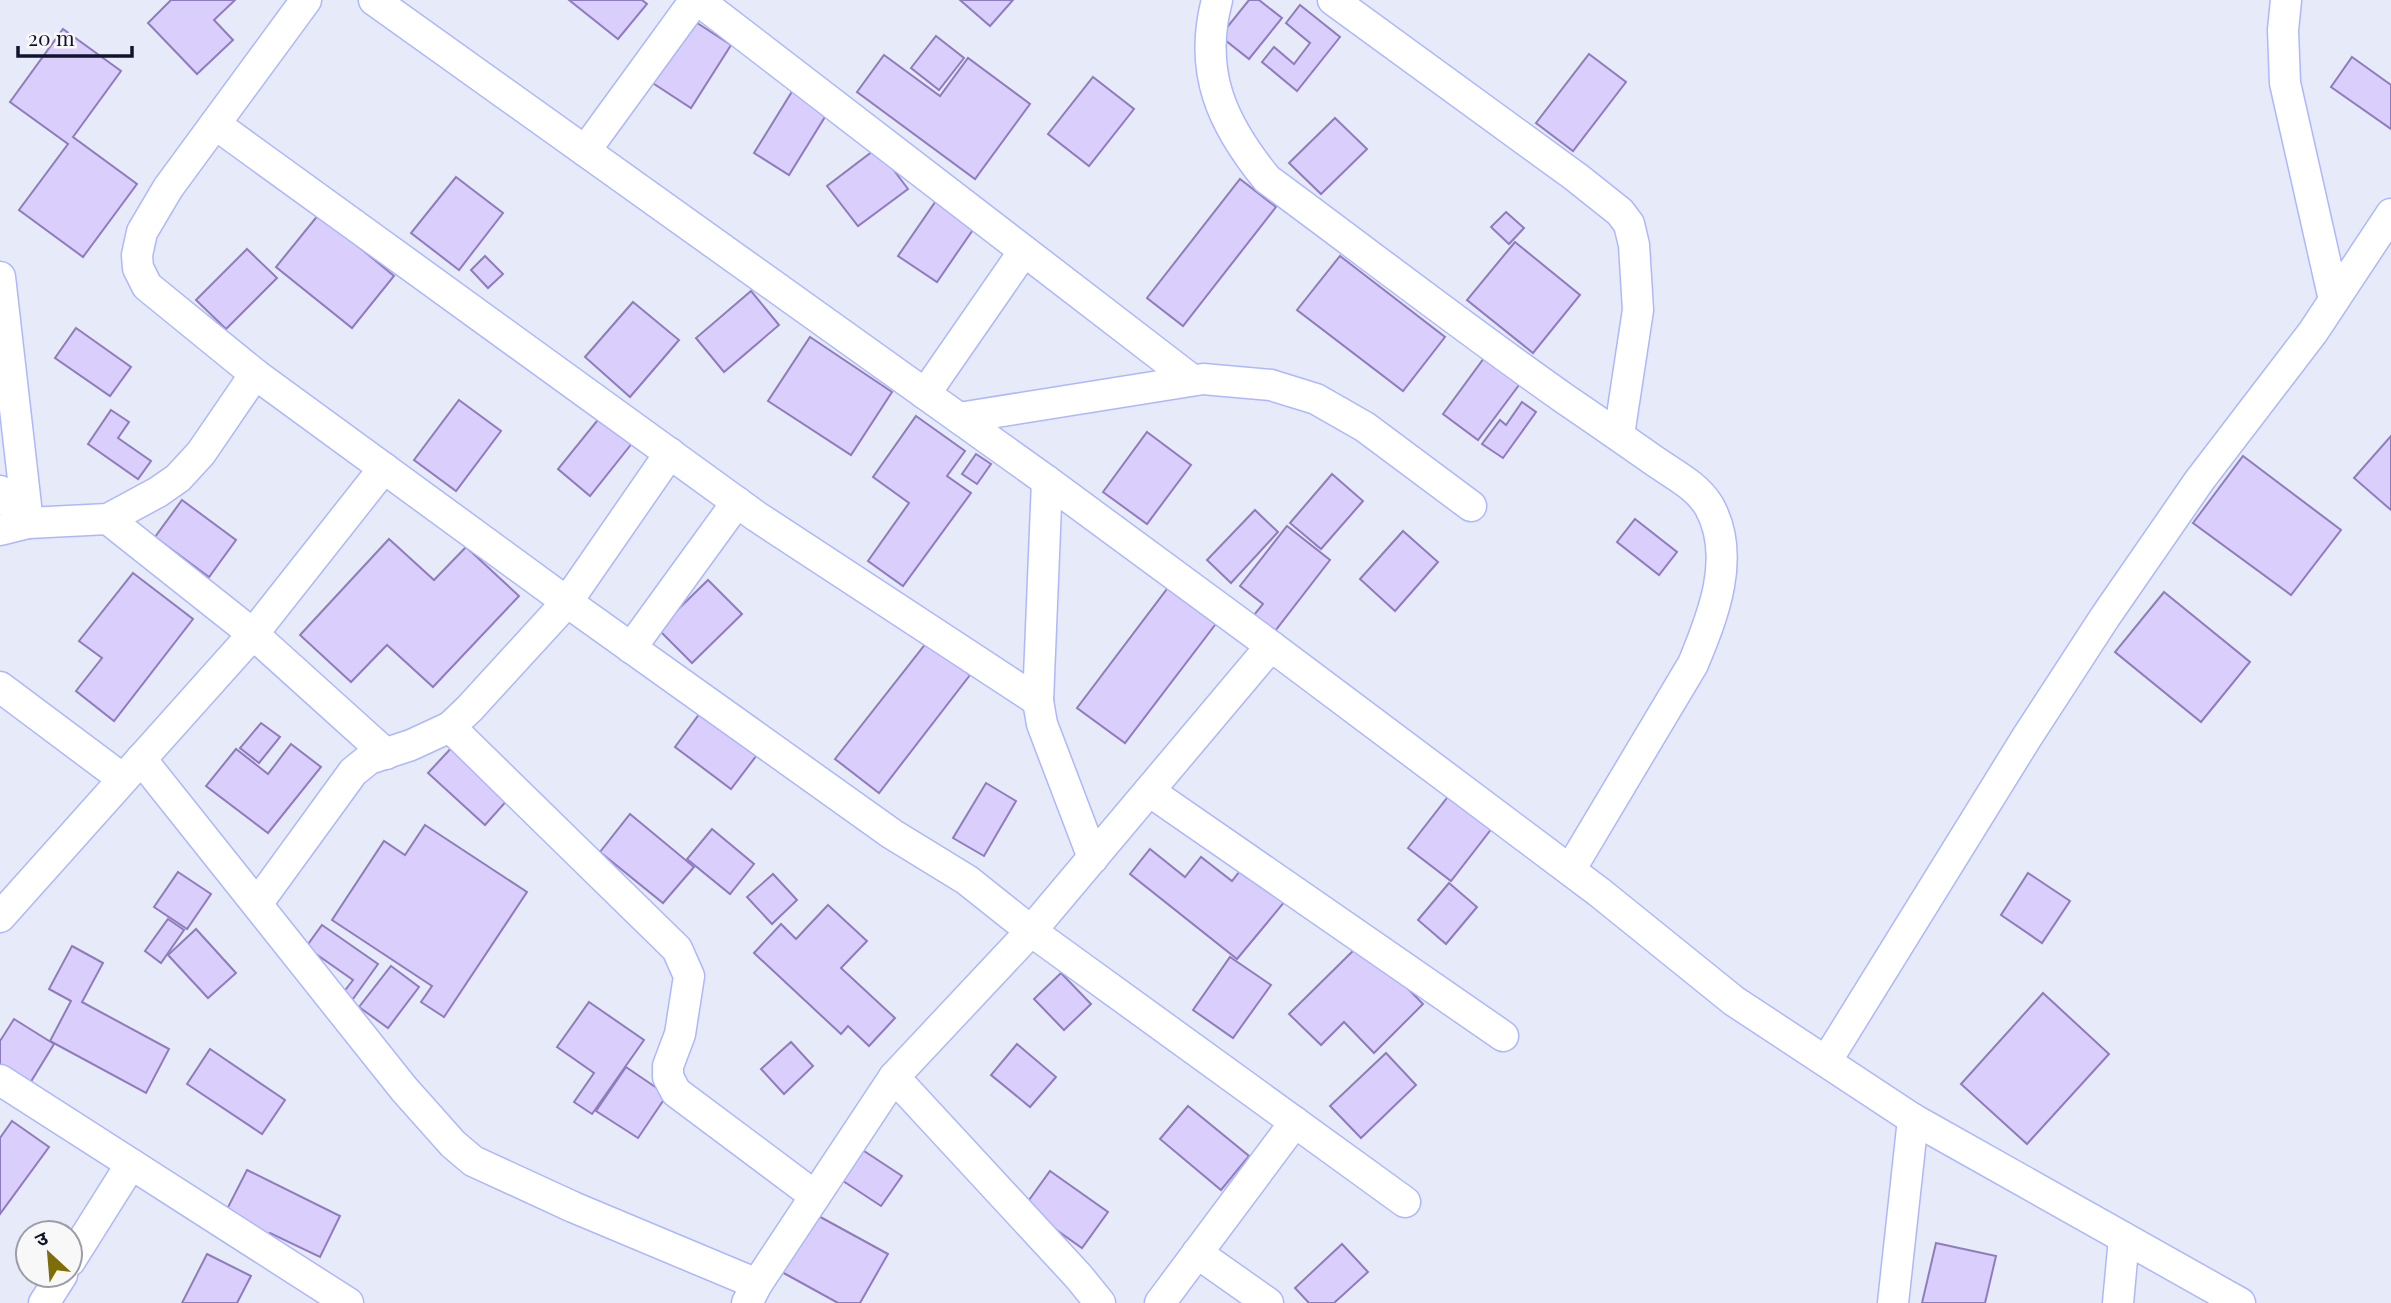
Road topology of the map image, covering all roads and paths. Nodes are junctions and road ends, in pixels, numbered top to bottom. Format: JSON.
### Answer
{"nodes":[{"id":1,"x":306,"y":0,"type":"edge"},
{"id":2,"x":374,"y":0,"type":"edge"},
{"id":3,"x":697,"y":0,"type":"edge"},
{"id":4,"x":1217,"y":0,"type":"edge"},
{"id":5,"x":1333,"y":0,"type":"edge"},
{"id":6,"x":2286,"y":0,"type":"edge"},
{"id":7,"x":215,"y":124,"type":"junction"},
{"id":8,"x":585,"y":151,"type":"junction"},
{"id":9,"x":2391,"y":214,"type":"edge"},
{"id":10,"x":1024,"y":251,"type":"junction"},
{"id":11,"x":0,"y":277,"type":"edge"},
{"id":12,"x":2334,"y":300,"type":"junction"},
{"id":13,"x":255,"y":374,"type":"junction"},
{"id":14,"x":1192,"y":380,"type":"junction"},
{"id":15,"x":925,"y":394,"type":"junction"},
{"id":16,"x":959,"y":418,"type":"junction"},
{"id":17,"x":1619,"y":435,"type":"junction"},
{"id":18,"x":670,"y":453,"type":"junction"},
{"id":19,"x":384,"y":468,"type":"junction"},
{"id":20,"x":1047,"y":481,"type":"junction"},
{"id":21,"x":0,"y":491,"type":"edge"},
{"id":22,"x":737,"y":502,"type":"junction"},
{"id":23,"x":1471,"y":506,"type":"dead end"},
{"id":24,"x":108,"y":519,"type":"junction"},
{"id":25,"x":14,"y":526,"type":"edge"},
{"id":26,"x":567,"y":602,"type":"junction"},
{"id":27,"x":253,"y":634,"type":"junction"},
{"id":28,"x":1271,"y":646,"type":"junction"},
{"id":29,"x":631,"y":648,"type":"junction"},
{"id":30,"x":0,"y":687,"type":"edge"},
{"id":31,"x":1038,"y":701,"type":"junction"},
{"id":32,"x":450,"y":727,"type":"junction"},
{"id":33,"x":386,"y":754,"type":"junction"},
{"id":34,"x":132,"y":769,"type":"junction"},
{"id":35,"x":1149,"y":791,"type":"junction"},
{"id":36,"x":1093,"y":858,"type":"junction"},
{"id":37,"x":1570,"y":870,"type":"junction"},
{"id":38,"x":257,"y":904,"type":"junction"},
{"id":39,"x":0,"y":917,"type":"edge"},
{"id":40,"x":1031,"y":930,"type":"junction"},
{"id":41,"x":1503,"y":1036,"type":"dead end"},
{"id":42,"x":1827,"y":1060,"type":"junction"},
{"id":43,"x":894,"y":1077,"type":"junction"},
{"id":44,"x":0,"y":1080,"type":"edge"},
{"id":45,"x":1913,"y":1118,"type":"junction"},
{"id":46,"x":1295,"y":1122,"type":"junction"},
{"id":47,"x":131,"y":1164,"type":"junction"},
{"id":48,"x":815,"y":1195,"type":"junction"},
{"id":49,"x":1405,"y":1202,"type":"dead end"},
{"id":50,"x":2124,"y":1238,"type":"junction"},
{"id":51,"x":84,"y":1239,"type":"edge"},
{"id":52,"x":1198,"y":1253,"type":"junction"},
{"id":53,"x":752,"y":1294,"type":"edge"},
{"id":54,"x":348,"y":1303,"type":"edge"},
{"id":55,"x":1100,"y":1303,"type":"edge"},
{"id":56,"x":1160,"y":1303,"type":"edge"},
{"id":57,"x":1268,"y":1303,"type":"edge"},
{"id":58,"x":1893,"y":1303,"type":"edge"},
{"id":59,"x":2118,"y":1303,"type":"edge"},
{"id":60,"x":2240,"y":1303,"type":"edge"}],
"edges":[{"from":1,"to":7,"type":"street"},
{"from":2,"to":8,"type":"street"},
{"from":3,"to":8,"type":"street"},
{"from":3,"to":10,"type":"street"},
{"from":4,"to":17,"type":"street"},
{"from":5,"to":17,"type":"street"},
{"from":6,"to":12,"type":"street"},
{"from":7,"to":13,"type":"street"},
{"from":7,"to":18,"type":"street"},
{"from":8,"to":15,"type":"street"},
{"from":9,"to":12,"type":"street"},
{"from":10,"to":14,"type":"street"},
{"from":10,"to":15,"type":"street"},
{"from":11,"to":25,"type":"street"},
{"from":12,"to":42,"type":"street"},
{"from":13,"to":19,"type":"street"},
{"from":13,"to":24,"type":"street"},
{"from":14,"to":16,"type":"street"},
{"from":14,"to":23,"type":"street"},
{"from":15,"to":16,"type":"street"},
{"from":16,"to":20,"type":"street"},
{"from":17,"to":37,"type":"street"},
{"from":18,"to":22,"type":"street"},
{"from":18,"to":26,"type":"street"},
{"from":19,"to":26,"type":"street"},
{"from":19,"to":27,"type":"street"},
{"from":20,"to":28,"type":"street"},
{"from":20,"to":31,"type":"street"},
{"from":21,"to":25,"type":"street"},
{"from":22,"to":29,"type":"street"},
{"from":22,"to":31,"type":"street"},
{"from":24,"to":25,"type":"street"},
{"from":24,"to":27,"type":"street"},
{"from":26,"to":29,"type":"street"},
{"from":26,"to":32,"type":"street"},
{"from":27,"to":33,"type":"street"},
{"from":27,"to":34,"type":"street"},
{"from":28,"to":35,"type":"street"},
{"from":28,"to":37,"type":"street"},
{"from":29,"to":40,"type":"street"},
{"from":30,"to":34,"type":"street"},
{"from":31,"to":36,"type":"street"},
{"from":32,"to":33,"type":"street"},
{"from":32,"to":48,"type":"street"},
{"from":33,"to":38,"type":"street"},
{"from":34,"to":38,"type":"street"},
{"from":34,"to":39,"type":"street"},
{"from":35,"to":36,"type":"street"},
{"from":35,"to":41,"type":"street"},
{"from":36,"to":40,"type":"street"},
{"from":37,"to":42,"type":"street"},
{"from":38,"to":53,"type":"street"},
{"from":40,"to":43,"type":"street"},
{"from":40,"to":46,"type":"street"},
{"from":42,"to":45,"type":"street"},
{"from":43,"to":48,"type":"street"},
{"from":43,"to":55,"type":"street"},
{"from":44,"to":47,"type":"street"},
{"from":45,"to":50,"type":"street"},
{"from":45,"to":58,"type":"street"},
{"from":46,"to":49,"type":"street"},
{"from":46,"to":52,"type":"street"},
{"from":47,"to":51,"type":"street"},
{"from":47,"to":54,"type":"street"},
{"from":48,"to":53,"type":"street"},
{"from":50,"to":59,"type":"street"},
{"from":50,"to":60,"type":"street"},
{"from":52,"to":56,"type":"street"},
{"from":52,"to":57,"type":"street"}]}
